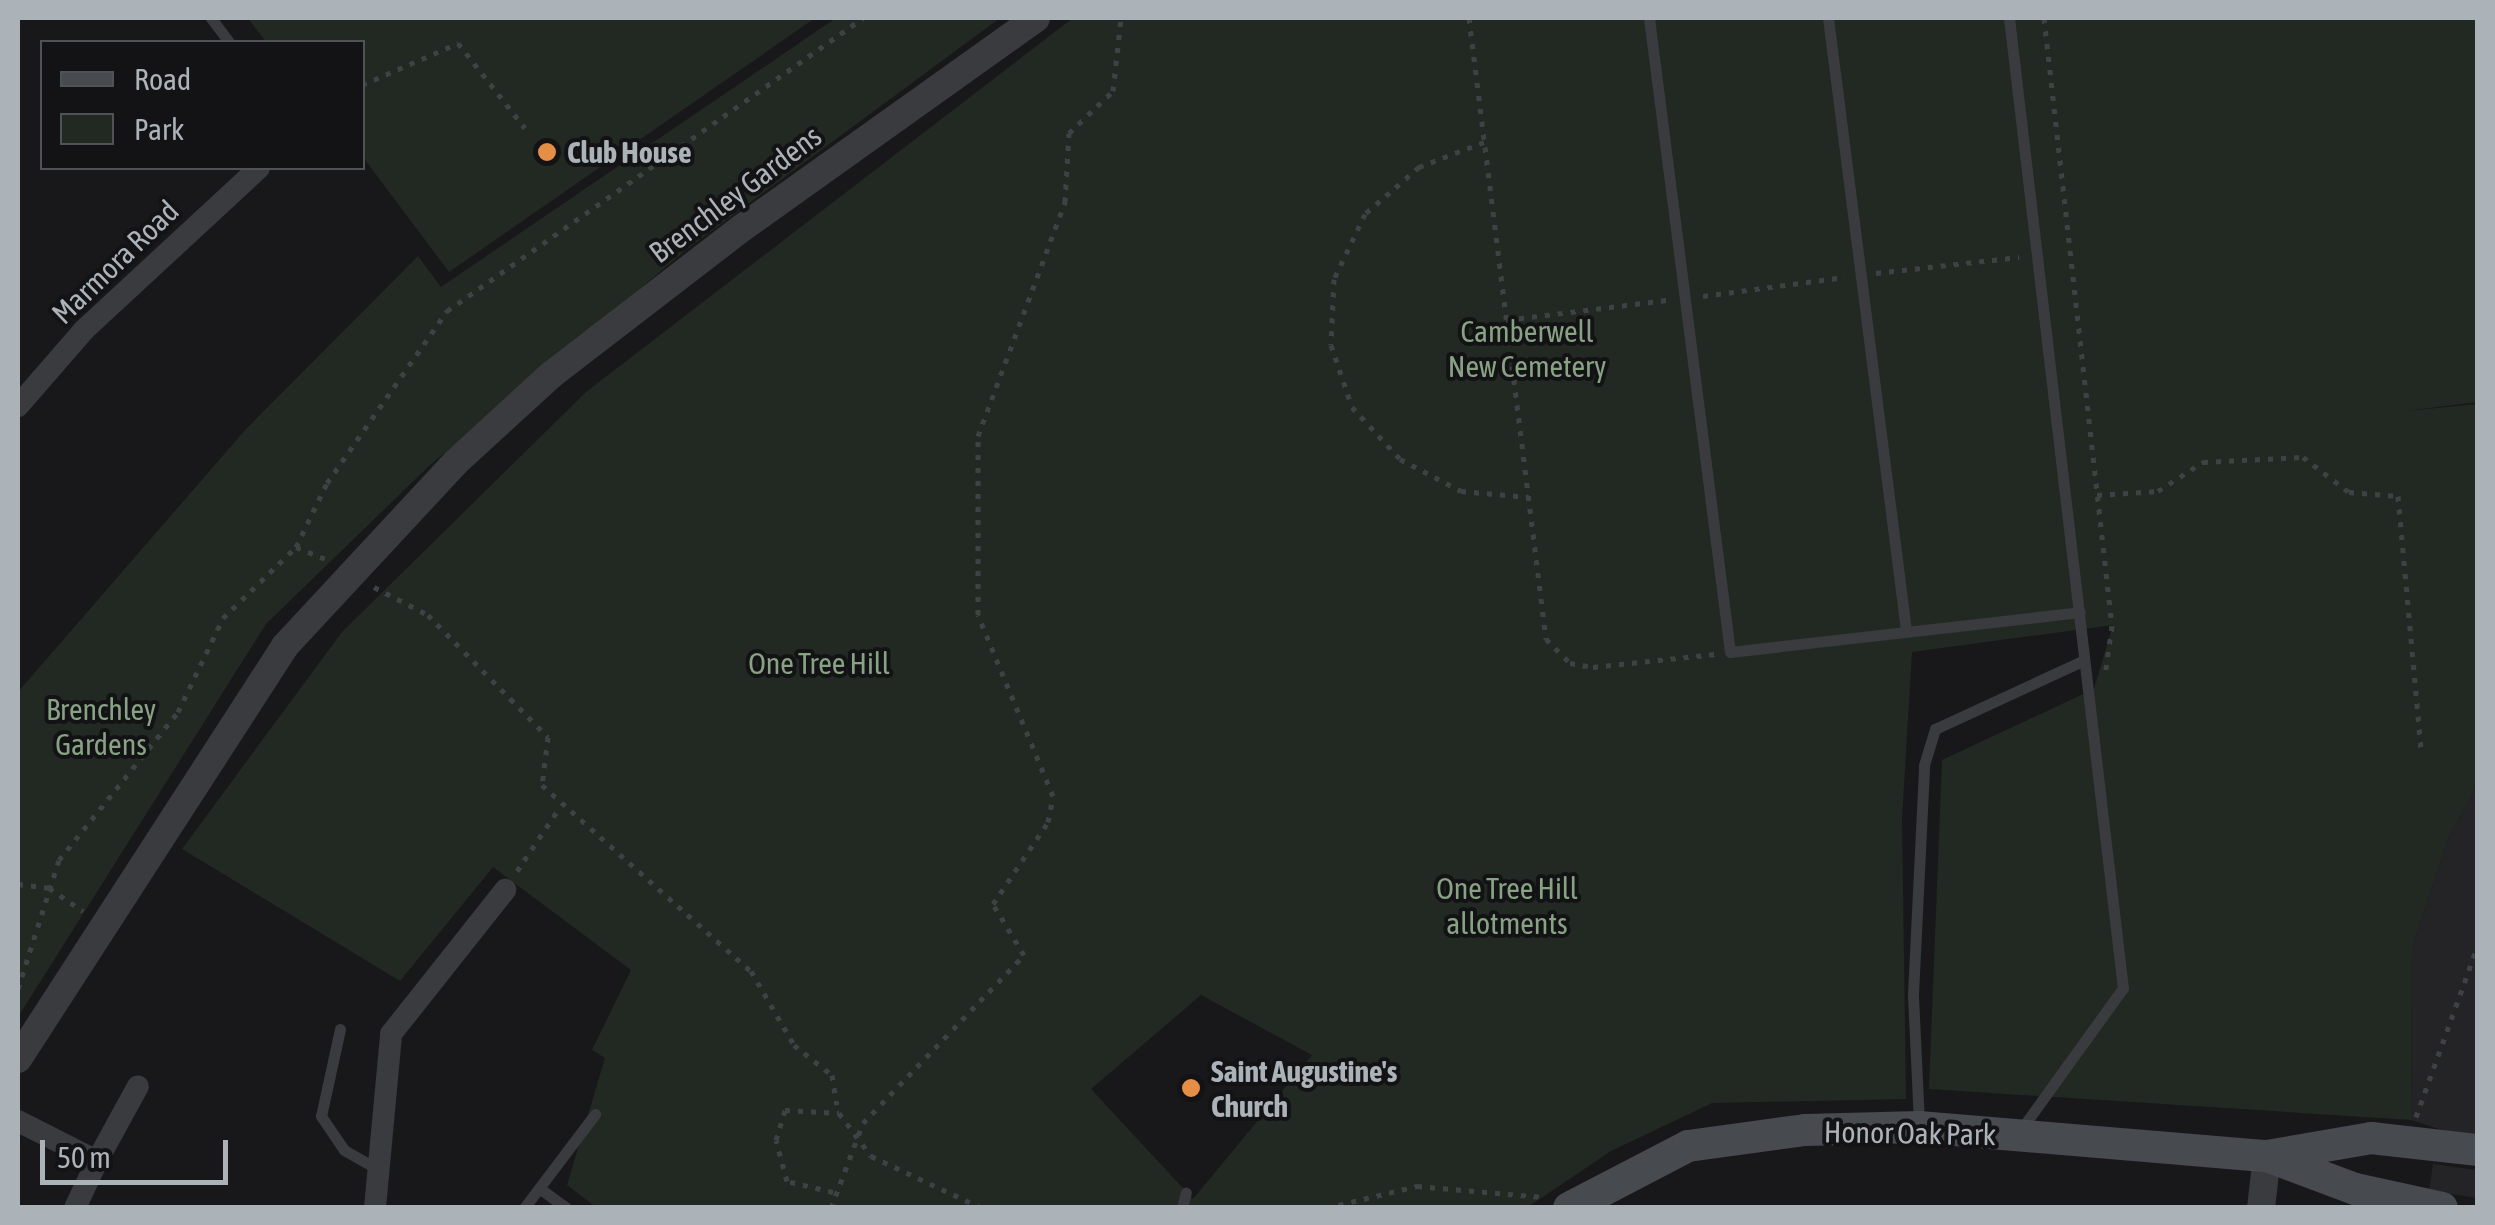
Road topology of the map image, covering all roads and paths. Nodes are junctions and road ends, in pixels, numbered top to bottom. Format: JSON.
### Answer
{"nodes":[{"id":1,"x":211,"y":18,"type":"edge"},
{"id":2,"x":863,"y":18,"type":"edge"},
{"id":3,"x":1036,"y":18,"type":"edge"},
{"id":4,"x":1121,"y":18,"type":"edge"},
{"id":5,"x":1469,"y":18,"type":"edge"},
{"id":6,"x":1649,"y":18,"type":"edge"},
{"id":7,"x":1828,"y":18,"type":"edge"},
{"id":8,"x":2008,"y":18,"type":"edge"},
{"id":9,"x":2044,"y":18,"type":"edge"},
{"id":10,"x":227,"y":40,"type":"edge"},
{"id":11,"x":365,"y":84,"type":"edge"},
{"id":12,"x":525,"y":128,"type":"dead end"},
{"id":13,"x":1484,"y":142,"type":"junction"},
{"id":14,"x":257,"y":170,"type":"edge"},
{"id":15,"x":2037,"y":255,"type":"junction"},
{"id":16,"x":1860,"y":275,"type":"junction"},
{"id":17,"x":1682,"y":298,"type":"junction"},
{"id":18,"x":1506,"y":320,"type":"junction"},
{"id":19,"x":18,"y":406,"type":"edge"},
{"id":20,"x":2097,"y":495,"type":"junction"},
{"id":21,"x":1528,"y":497,"type":"junction"},
{"id":22,"x":372,"y":586,"type":"dead end"},
{"id":23,"x":2080,"y":612,"type":"junction"},
{"id":24,"x":1906,"y":630,"type":"junction"},
{"id":25,"x":1730,"y":652,"type":"junction"},
{"id":26,"x":2084,"y":660,"type":"junction"},
{"id":27,"x":2092,"y":691,"type":"junction"},
{"id":28,"x":2421,"y":748,"type":"dead end"},
{"id":29,"x":560,"y":807,"type":"junction"},
{"id":30,"x":18,"y":884,"type":"edge"},
{"id":31,"x":49,"y":888,"type":"junction"},
{"id":32,"x":504,"y":890,"type":"joint"},
{"id":33,"x":104,"y":922,"type":"junction"},
{"id":34,"x":2478,"y":945,"type":"edge"},
{"id":35,"x":18,"y":989,"type":"edge"},
{"id":36,"x":340,"y":1029,"type":"dead end"},
{"id":37,"x":18,"y":1058,"type":"edge"},
{"id":38,"x":138,"y":1086,"type":"dead end"},
{"id":39,"x":836,"y":1106,"type":"dead end"},
{"id":40,"x":595,"y":1114,"type":"dead end"},
{"id":41,"x":18,"y":1121,"type":"edge"},
{"id":42,"x":1918,"y":1127,"type":"junction"},
{"id":43,"x":859,"y":1130,"type":"junction"},
{"id":44,"x":2017,"y":1136,"type":"junction"},
{"id":45,"x":2409,"y":1139,"type":"junction"},
{"id":46,"x":2476,"y":1149,"type":"edge"},
{"id":47,"x":2267,"y":1156,"type":"junction"},
{"id":48,"x":97,"y":1161,"type":"junction"},
{"id":49,"x":385,"y":1173,"type":"junction"},
{"id":50,"x":539,"y":1188,"type":"junction"},
{"id":51,"x":834,"y":1192,"type":"junction"},
{"id":52,"x":1186,"y":1192,"type":"dead end"},
{"id":53,"x":1556,"y":1202,"type":"edge"},
{"id":54,"x":2441,"y":1207,"type":"edge"},
{"id":55,"x":75,"y":1208,"type":"edge"},
{"id":56,"x":375,"y":1208,"type":"edge"},
{"id":57,"x":524,"y":1208,"type":"edge"},
{"id":58,"x":568,"y":1208,"type":"edge"},
{"id":59,"x":831,"y":1208,"type":"edge"},
{"id":60,"x":982,"y":1208,"type":"edge"},
{"id":61,"x":1182,"y":1208,"type":"edge"},
{"id":62,"x":1326,"y":1208,"type":"edge"},
{"id":63,"x":2261,"y":1208,"type":"edge"}],
"edges":[{"from":1,"to":10,"type":"lane"},
{"from":2,"to":31,"type":"path"},
{"from":3,"to":33,"type":"street","name":"Brenchley Gardens"},
{"from":4,"to":43,"type":"path"},
{"from":5,"to":13,"type":"path"},
{"from":6,"to":17,"type":"lane"},
{"from":7,"to":16,"type":"lane"},
{"from":8,"to":15,"type":"lane"},
{"from":9,"to":20,"type":"path"},
{"from":11,"to":12,"type":"path"},
{"from":13,"to":18,"type":"path"},
{"from":13,"to":21,"type":"path"},
{"from":14,"to":19,"type":"street","name":"Marmora Road"},
{"from":15,"to":16,"type":"path"},
{"from":15,"to":23,"type":"lane"},
{"from":16,"to":17,"type":"path"},
{"from":16,"to":24,"type":"lane"},
{"from":17,"to":18,"type":"path"},
{"from":17,"to":25,"type":"lane"},
{"from":18,"to":21,"type":"path"},
{"from":20,"to":27,"type":"path"},
{"from":20,"to":28,"type":"path"},
{"from":21,"to":25,"type":"path"},
{"from":22,"to":29,"type":"path"},
{"from":23,"to":24,"type":"lane"},
{"from":23,"to":26,"type":"lane"},
{"from":24,"to":25,"type":"lane"},
{"from":26,"to":27,"type":"lane"},
{"from":26,"to":42,"type":"lane"},
{"from":27,"to":44,"type":"lane"},
{"from":29,"to":32,"type":"path"},
{"from":29,"to":39,"type":"path"},
{"from":30,"to":31,"type":"path"},
{"from":31,"to":33,"type":"path"},
{"from":31,"to":35,"type":"path"},
{"from":32,"to":49,"type":"street"},
{"from":33,"to":37,"type":"street","name":"Brenchley Gardens"},
{"from":34,"to":45,"type":"path"},
{"from":36,"to":49,"type":"lane"},
{"from":38,"to":48,"type":"street"},
{"from":40,"to":50,"type":"lane"},
{"from":41,"to":48,"type":"street"},
{"from":42,"to":44,"type":"main road","name":"Honor Oak Park"},
{"from":42,"to":53,"type":"main road","name":"Honor Oak Park"},
{"from":43,"to":51,"type":"path"},
{"from":43,"to":51,"type":"path"},
{"from":43,"to":60,"type":"path"},
{"from":44,"to":47,"type":"main road","name":"Honor Oak Park"},
{"from":45,"to":46,"type":"main road","name":"Honor Oak Park"},
{"from":45,"to":47,"type":"main road","name":"Honor Oak Park"},
{"from":47,"to":54,"type":"main road","name":"Honor Oak Park"},
{"from":47,"to":63,"type":"street"},
{"from":48,"to":55,"type":"street"},
{"from":49,"to":56,"type":"street"},
{"from":50,"to":57,"type":"lane"},
{"from":50,"to":58,"type":"lane"},
{"from":51,"to":59,"type":"path"},
{"from":52,"to":61,"type":"lane"},
{"from":53,"to":62,"type":"path"}]}
